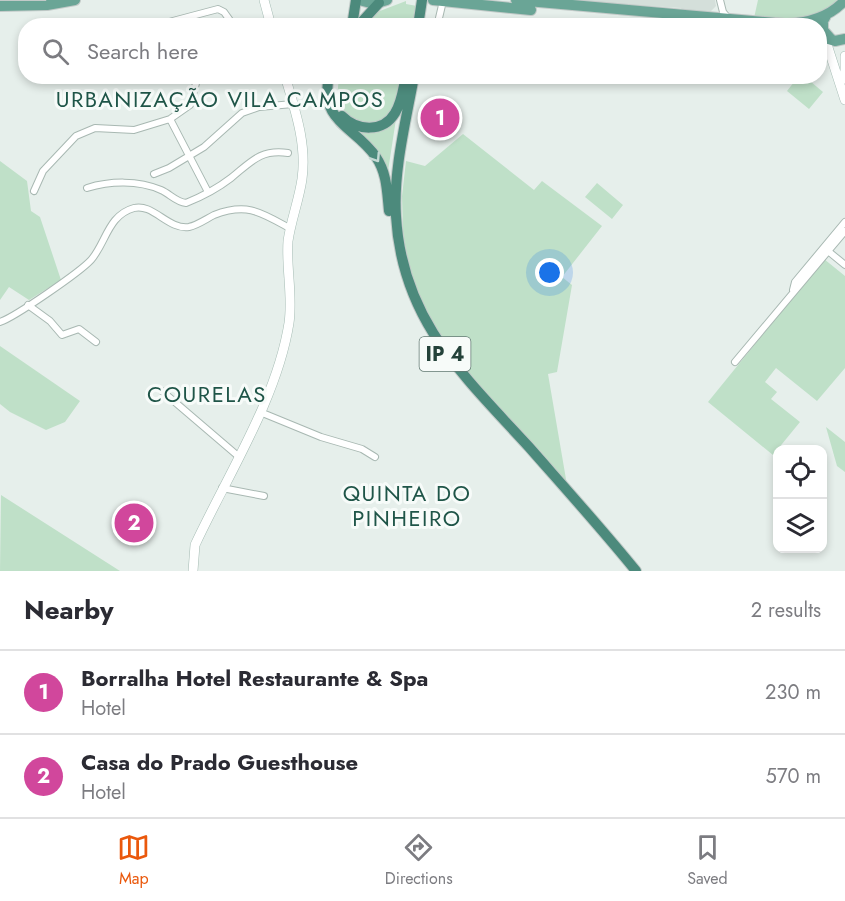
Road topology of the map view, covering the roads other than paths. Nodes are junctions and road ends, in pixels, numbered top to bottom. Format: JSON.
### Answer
{"nodes":[{"id":1,"x":75,"y":0,"type":"edge"},
{"id":2,"x":357,"y":0,"type":"edge"},
{"id":3,"x":516,"y":0,"type":"edge"},
{"id":4,"x":845,"y":0,"type":"edge"},
{"id":5,"x":265,"y":1,"type":"edge"},
{"id":6,"x":383,"y":1,"type":"edge"},
{"id":7,"x":438,"y":1,"type":"edge"},
{"id":8,"x":477,"y":1,"type":"edge"},
{"id":9,"x":720,"y":1,"type":"edge"},
{"id":10,"x":59,"y":2,"type":"edge"},
{"id":11,"x":423,"y":2,"type":"edge"},
{"id":12,"x":0,"y":6,"type":"edge"},
{"id":13,"x":835,"y":13,"type":"edge"},
{"id":14,"x":184,"y":18,"type":"edge"},
{"id":15,"x":228,"y":18,"type":"edge"},
{"id":16,"x":266,"y":18,"type":"edge"},
{"id":17,"x":354,"y":18,"type":"edge"},
{"id":18,"x":366,"y":18,"type":"edge"},
{"id":19,"x":419,"y":18,"type":"edge"},
{"id":20,"x":422,"y":18,"type":"edge"},
{"id":21,"x":439,"y":18,"type":"edge"},
{"id":22,"x":669,"y":18,"type":"edge"},
{"id":23,"x":702,"y":18,"type":"edge"},
{"id":24,"x":713,"y":18,"type":"edge"},
{"id":25,"x":725,"y":18,"type":"edge"},
{"id":26,"x":815,"y":18,"type":"edge"},
{"id":27,"x":827,"y":37,"type":"edge"},
{"id":28,"x":845,"y":39,"type":"edge"},
{"id":29,"x":827,"y":46,"type":"edge"},
{"id":30,"x":845,"y":56,"type":"edge"},
{"id":31,"x":845,"y":79,"type":"edge"},
{"id":32,"x":196,"y":84,"type":"edge"},
{"id":33,"x":287,"y":84,"type":"edge"},
{"id":34,"x":328,"y":84,"type":"edge"},
{"id":35,"x":333,"y":84,"type":"edge"},
{"id":36,"x":405,"y":84,"type":"edge"},
{"id":37,"x":406,"y":84,"type":"edge"},
{"id":38,"x":413,"y":84,"type":"edge"},
{"id":39,"x":845,"y":100,"type":"edge"},
{"id":40,"x":293,"y":104,"type":"junction"},
{"id":41,"x":170,"y":119,"type":"junction"},
{"id":42,"x":288,"y":153,"type":"dead end"},
{"id":43,"x":190,"y":156,"type":"junction"},
{"id":44,"x":154,"y":174,"type":"dead end"},
{"id":45,"x":87,"y":188,"type":"dead end"},
{"id":46,"x":34,"y":191,"type":"dead end"},
{"id":47,"x":208,"y":192,"type":"junction"},
{"id":48,"x":389,"y":211,"type":"junction"},
{"id":49,"x":845,"y":222,"type":"edge"},
{"id":50,"x":291,"y":229,"type":"junction"},
{"id":51,"x":845,"y":231,"type":"edge"},
{"id":52,"x":828,"y":251,"type":"junction"},
{"id":53,"x":845,"y":265,"type":"edge"},
{"id":54,"x":793,"y":290,"type":"junction"},
{"id":55,"x":28,"y":304,"type":"junction"},
{"id":56,"x":0,"y":322,"type":"edge"},
{"id":57,"x":96,"y":342,"type":"dead end"},
{"id":58,"x":735,"y":362,"type":"dead end"},
{"id":59,"x":162,"y":391,"type":"dead end"},
{"id":60,"x":259,"y":412,"type":"junction"},
{"id":61,"x":238,"y":456,"type":"junction"},
{"id":62,"x":375,"y":457,"type":"dead end"},
{"id":63,"x":222,"y":488,"type":"junction"},
{"id":64,"x":264,"y":496,"type":"dead end"},
{"id":65,"x":193,"y":571,"type":"edge"},
{"id":66,"x":627,"y":571,"type":"edge"},
{"id":67,"x":636,"y":571,"type":"edge"}],
"edges":[{"from":1,"to":10,"type":"main road"},
{"from":2,"to":6,"type":"main road"},
{"from":2,"to":17,"type":"highway"},
{"from":3,"to":23,"type":"main road"},
{"from":4,"to":13,"type":"main road"},
{"from":5,"to":16,"type":"main road"},
{"from":6,"to":18,"type":"highway"},
{"from":7,"to":8,"type":"main road"},
{"from":7,"to":21,"type":"street"},
{"from":8,"to":22,"type":"main road"},
{"from":9,"to":24,"type":"street"},
{"from":9,"to":25,"type":"street"},
{"from":10,"to":12,"type":"main road"},
{"from":11,"to":19,"type":"highway"},
{"from":11,"to":20,"type":"highway"},
{"from":13,"to":26,"type":"main road"},
{"from":14,"to":15,"type":"street"},
{"from":27,"to":28,"type":"main road"},
{"from":29,"to":39,"type":"main road"},
{"from":30,"to":31,"type":"main road"},
{"from":32,"to":41,"type":"street"},
{"from":33,"to":40,"type":"main road"},
{"from":34,"to":48,"type":"highway","one_way":true},
{"from":35,"to":36,"type":"highway"},
{"from":37,"to":48,"type":"highway","number":"IP 4"},
{"from":38,"to":67,"type":"highway","number":"IP 4"},
{"from":40,"to":43,"type":"street"},
{"from":40,"to":50,"type":"main road"},
{"from":41,"to":43,"type":"street"},
{"from":41,"to":46,"type":"street"},
{"from":42,"to":47,"type":"street"},
{"from":43,"to":44,"type":"street"},
{"from":43,"to":47,"type":"street"},
{"from":45,"to":47,"type":"street"},
{"from":48,"to":66,"type":"highway","number":"IP 4"},
{"from":49,"to":54,"type":"street"},
{"from":50,"to":55,"type":"street"},
{"from":50,"to":60,"type":"main road"},
{"from":51,"to":52,"type":"street"},
{"from":52,"to":53,"type":"street"},
{"from":52,"to":54,"type":"street"},
{"from":54,"to":58,"type":"street"},
{"from":55,"to":56,"type":"street"},
{"from":55,"to":57,"type":"street"},
{"from":59,"to":61,"type":"street"},
{"from":60,"to":61,"type":"main road"},
{"from":60,"to":62,"type":"street"},
{"from":61,"to":63,"type":"main road"},
{"from":63,"to":64,"type":"street"},
{"from":63,"to":65,"type":"main road"}]}
